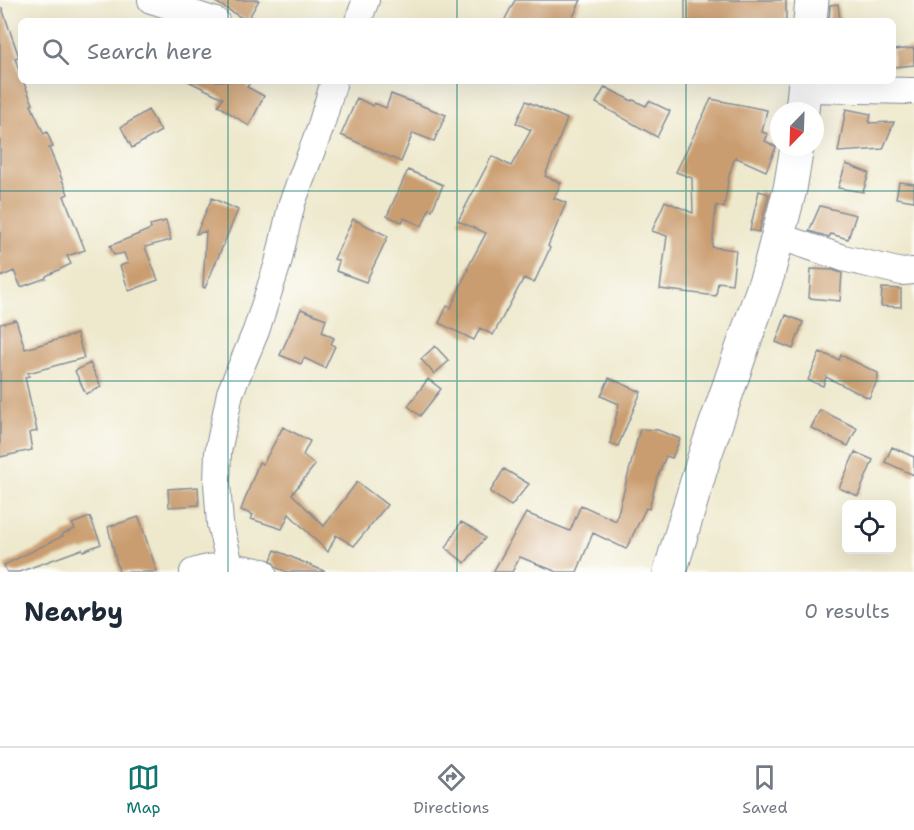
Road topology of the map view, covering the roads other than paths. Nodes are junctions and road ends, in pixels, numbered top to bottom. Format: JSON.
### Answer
{"nodes":[{"id":1,"x":151,"y":0,"type":"edge"},
{"id":2,"x":366,"y":0,"type":"edge"},
{"id":3,"x":812,"y":0,"type":"edge"},
{"id":4,"x":207,"y":18,"type":"edge"},
{"id":5,"x":359,"y":18,"type":"edge"},
{"id":6,"x":810,"y":18,"type":"edge"},
{"id":7,"x":333,"y":84,"type":"edge"},
{"id":8,"x":914,"y":91,"type":"edge"},
{"id":9,"x":804,"y":94,"type":"edge"},
{"id":10,"x":796,"y":156,"type":"edge"},
{"id":11,"x":778,"y":236,"type":"junction"},
{"id":12,"x":914,"y":272,"type":"edge"},
{"id":13,"x":230,"y":565,"type":"junction"},
{"id":14,"x":193,"y":572,"type":"edge"},
{"id":15,"x":263,"y":572,"type":"edge"},
{"id":16,"x":670,"y":572,"type":"edge"}],
"edges":[{"from":1,"to":4,"type":"street"},
{"from":2,"to":5,"type":"street"},
{"from":3,"to":6,"type":"street"},
{"from":7,"to":13,"type":"street"},
{"from":8,"to":9,"type":"street"},
{"from":10,"to":11,"type":"street"},
{"from":11,"to":12,"type":"street"},
{"from":11,"to":16,"type":"street"},
{"from":13,"to":14,"type":"street"},
{"from":13,"to":15,"type":"street"}]}
